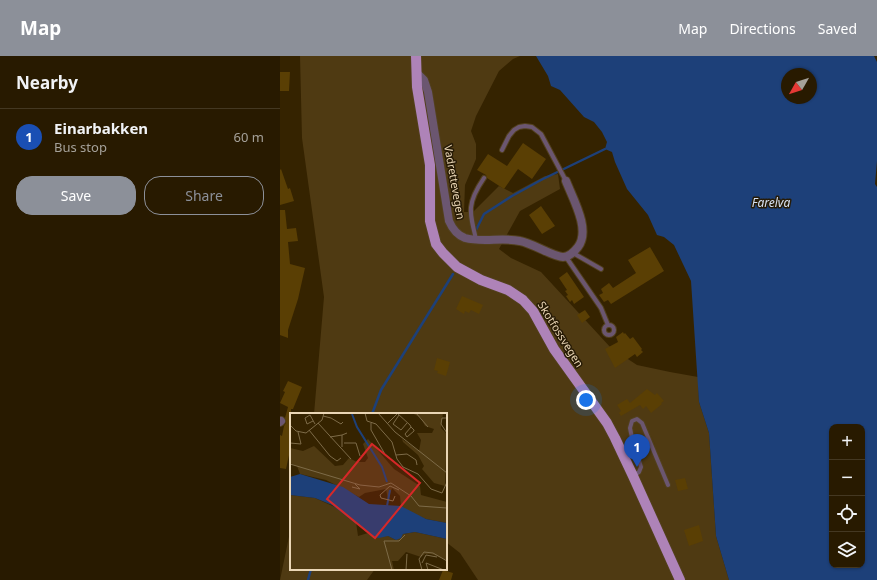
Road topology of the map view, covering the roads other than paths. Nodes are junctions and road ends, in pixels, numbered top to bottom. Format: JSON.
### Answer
{"nodes":[{"id":1,"x":416,"y":56,"type":"edge"},
{"id":2,"x":416,"y":73,"type":"junction"},
{"id":3,"x":502,"y":150,"type":"dead end"},
{"id":4,"x":484,"y":178,"type":"dead end"},
{"id":5,"x":566,"y":181,"type":"joint"},
{"id":6,"x":476,"y":239,"type":"junction"},
{"id":7,"x":569,"y":255,"type":"junction"},
{"id":8,"x":601,"y":270,"type":"dead end"},
{"id":9,"x":608,"y":325,"type":"dead end"},
{"id":10,"x":633,"y":476,"type":"junction"},
{"id":11,"x":668,"y":485,"type":"dead end"},
{"id":12,"x":680,"y":580,"type":"edge"}],
"edges":[{"from":1,"to":2,"type":"main road","name":"Skotfossvegen"},
{"from":2,"to":6,"type":"street","name":"Vadrettevegen"},
{"from":2,"to":10,"type":"main road","name":"Skotfossvegen"},
{"from":3,"to":5,"type":"lane"},
{"from":4,"to":6,"type":"lane"},
{"from":5,"to":7,"type":"street"},
{"from":6,"to":7,"type":"street","name":"Vadrettevegen"},
{"from":7,"to":8,"type":"lane","name":"Vadrettevegen"},
{"from":7,"to":9,"type":"lane"},
{"from":10,"to":11,"type":"lane"},
{"from":10,"to":12,"type":"main road","name":"Skotfossvegen"}]}
